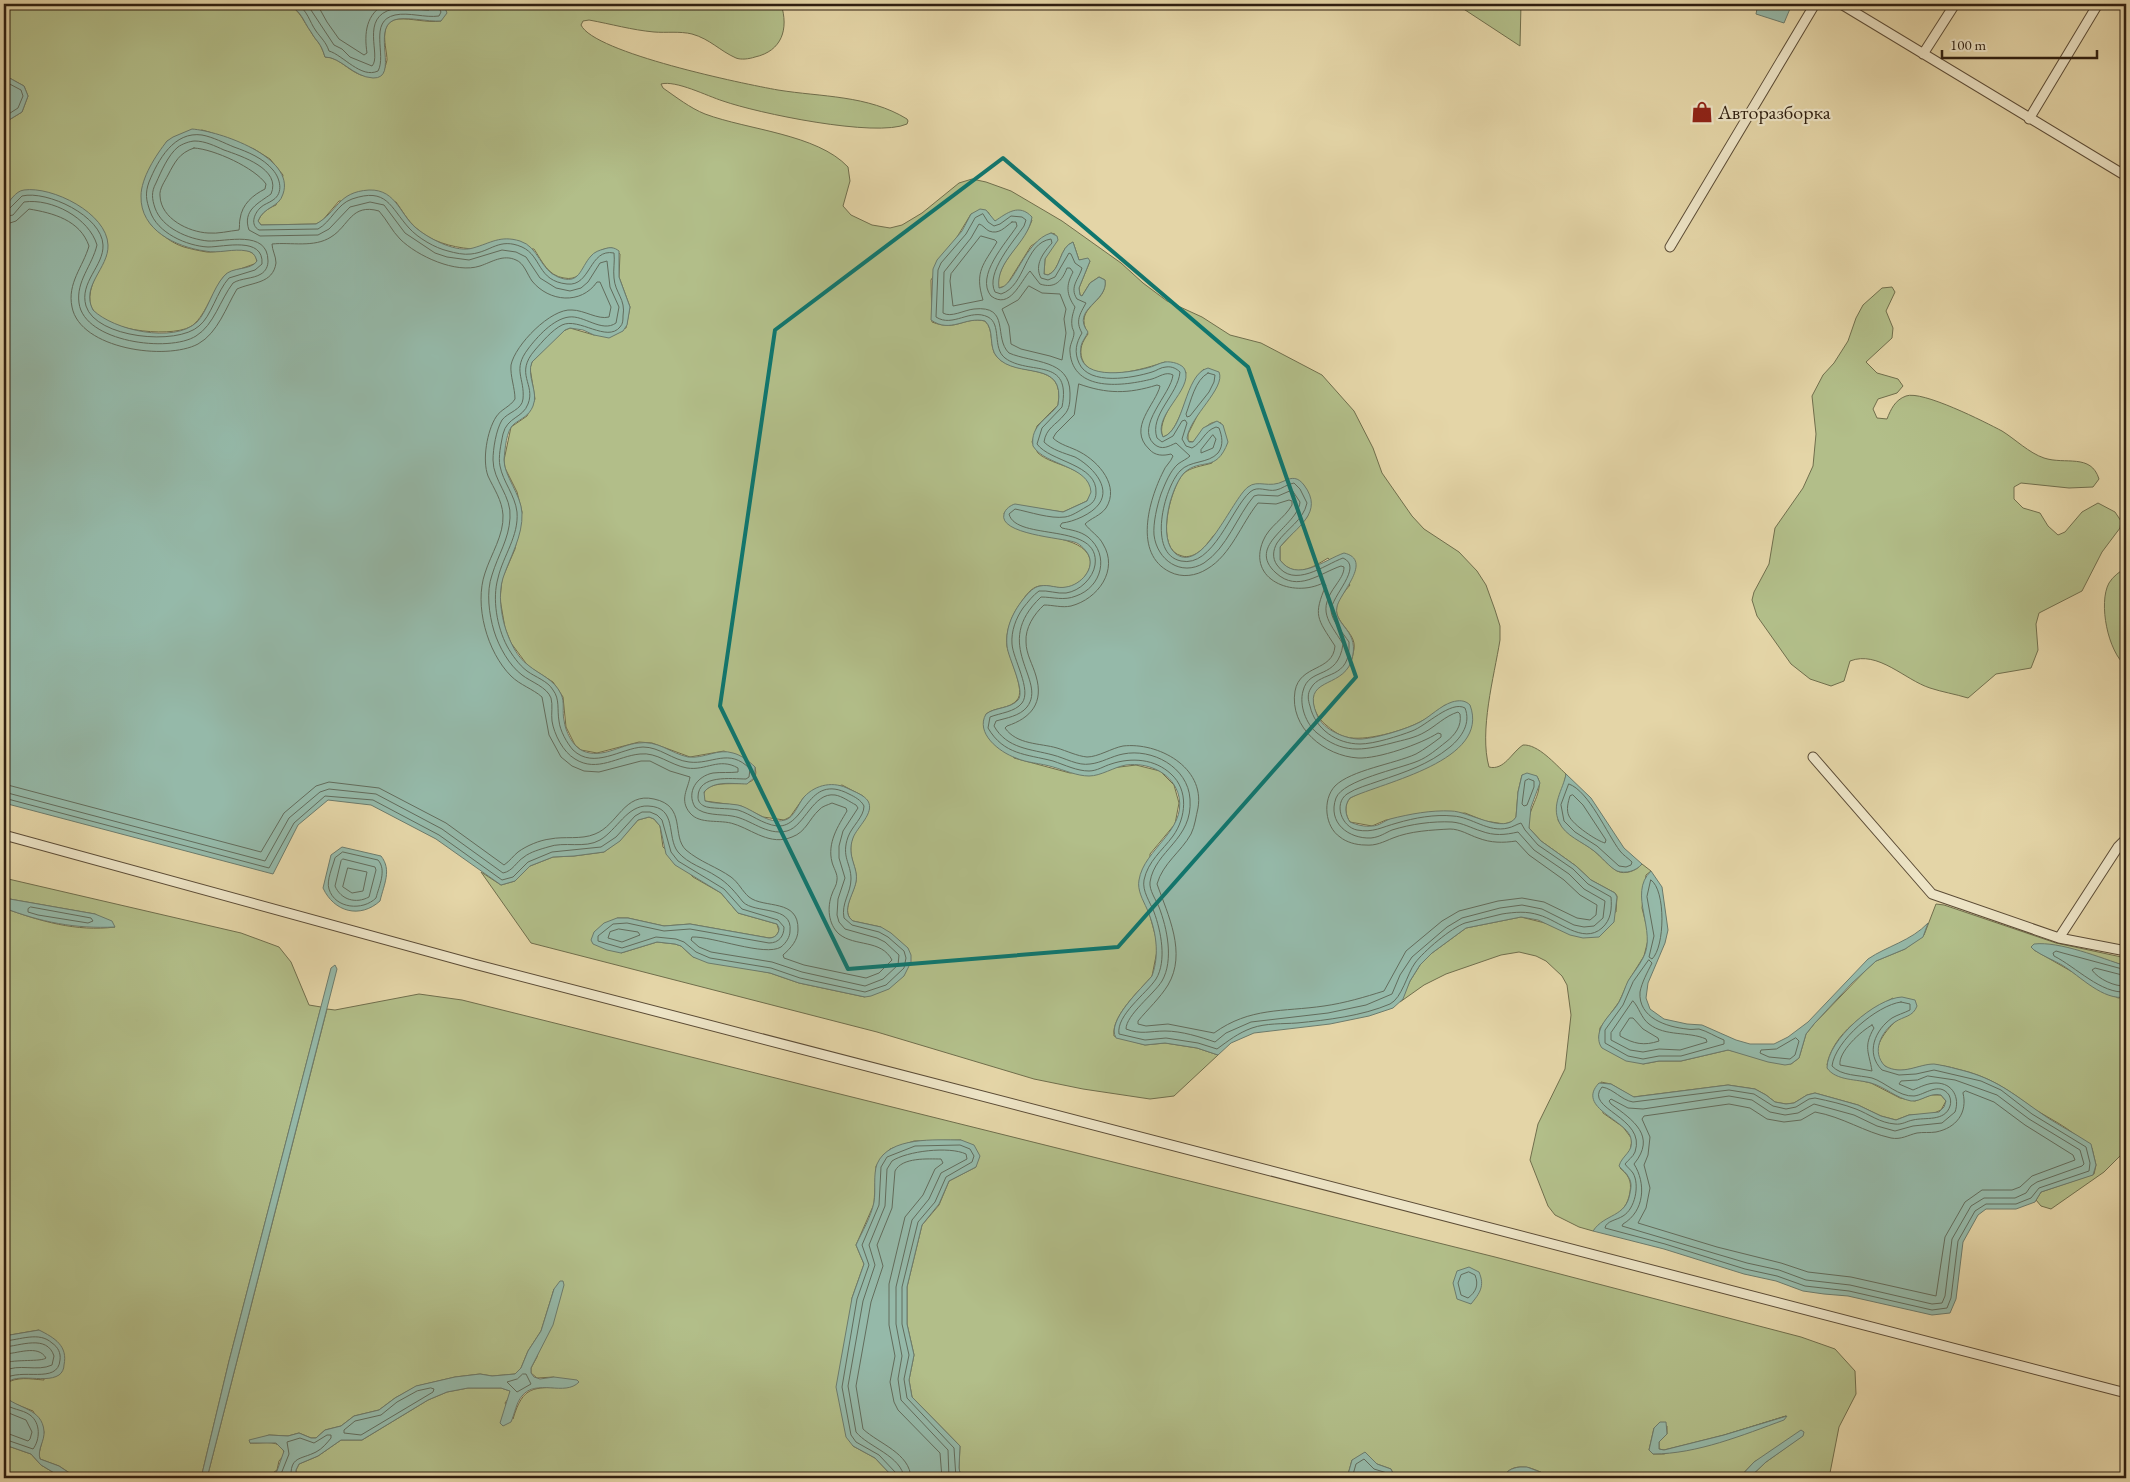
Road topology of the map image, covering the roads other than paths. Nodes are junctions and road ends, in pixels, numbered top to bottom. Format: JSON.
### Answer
{"nodes":[{"id":1,"x":1815,"y":4,"type":"edge"},
{"id":2,"x":1841,"y":4,"type":"edge"},
{"id":3,"x":1955,"y":4,"type":"edge"},
{"id":4,"x":2098,"y":4,"type":"edge"},
{"id":5,"x":1923,"y":54,"type":"junction"},
{"id":6,"x":2029,"y":118,"type":"junction"},
{"id":7,"x":2126,"y":176,"type":"edge"},
{"id":8,"x":1670,"y":247,"type":"dead end"},
{"id":9,"x":1813,"y":757,"type":"dead end"},
{"id":10,"x":4,"y":835,"type":"edge"},
{"id":11,"x":2126,"y":838,"type":"edge"},
{"id":12,"x":2059,"y":938,"type":"junction"},
{"id":13,"x":2126,"y":951,"type":"edge"},
{"id":14,"x":2126,"y":1394,"type":"edge"}],
"edges":[{"from":1,"to":8,"type":"street"},
{"from":2,"to":5,"type":"street"},
{"from":3,"to":5,"type":"street"},
{"from":4,"to":6,"type":"street"},
{"from":5,"to":6,"type":"street"},
{"from":6,"to":7,"type":"street"},
{"from":9,"to":12,"type":"street"},
{"from":10,"to":14,"type":"street"},
{"from":11,"to":12,"type":"street"},
{"from":12,"to":13,"type":"street"}]}
